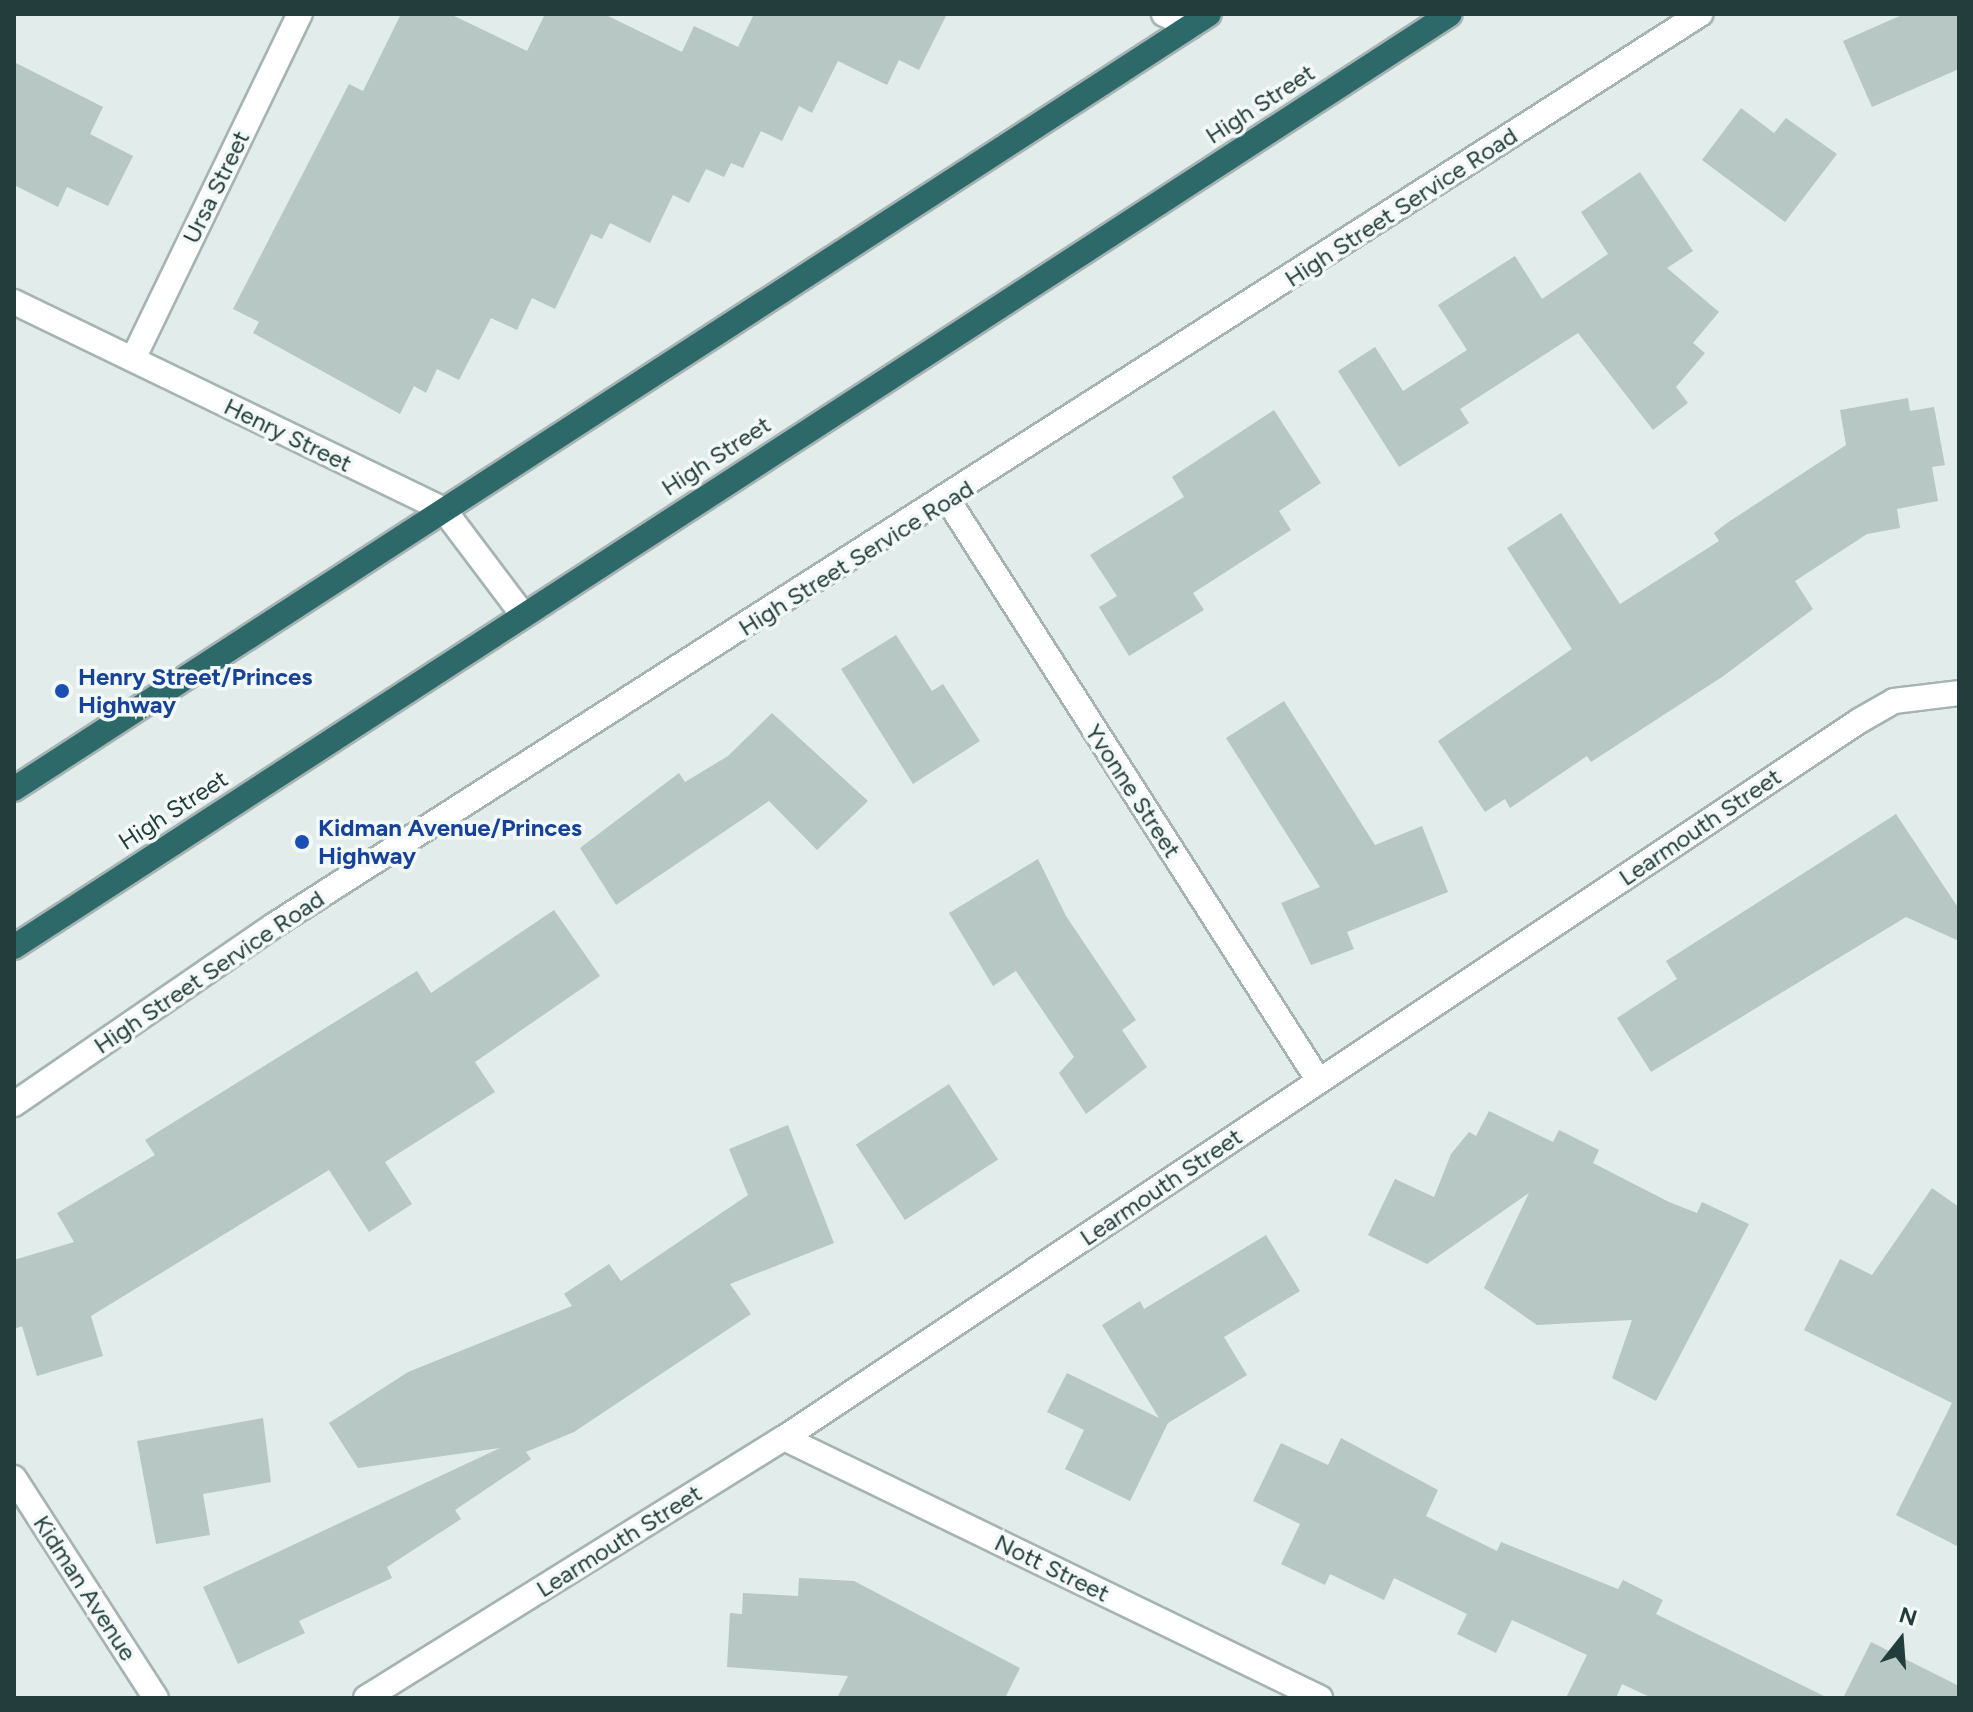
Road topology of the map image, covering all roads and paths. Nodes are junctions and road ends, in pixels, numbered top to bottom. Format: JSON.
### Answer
{"nodes":[{"id":1,"x":300,"y":14,"type":"edge"},
{"id":2,"x":1164,"y":14,"type":"edge"},
{"id":3,"x":1450,"y":14,"type":"edge"},
{"id":4,"x":1700,"y":14,"type":"edge"},
{"id":5,"x":1200,"y":20,"type":"edge"},
{"id":6,"x":14,"y":302,"type":"edge"},
{"id":7,"x":133,"y":359,"type":"junction"},
{"id":8,"x":948,"y":500,"type":"junction"},
{"id":9,"x":444,"y":510,"type":"junction"},
{"id":10,"x":523,"y":615,"type":"junction"},
{"id":11,"x":1959,"y":693,"type":"edge"},
{"id":12,"x":14,"y":789,"type":"edge"},
{"id":13,"x":14,"y":947,"type":"edge"},
{"id":14,"x":1319,"y":1081,"type":"junction"},
{"id":15,"x":14,"y":1104,"type":"edge"},
{"id":16,"x":784,"y":1438,"type":"junction"},
{"id":17,"x":14,"y":1478,"type":"edge"},
{"id":18,"x":156,"y":1698,"type":"edge"},
{"id":19,"x":366,"y":1698,"type":"edge"},
{"id":20,"x":1320,"y":1698,"type":"edge"}],
"edges":[{"from":1,"to":7,"type":"street","name":"Ursa Street"},
{"from":2,"to":5,"type":"street"},
{"from":3,"to":10,"type":"highway","name":"High Street"},
{"from":4,"to":8,"type":"street","name":"High Street Service Road"},
{"from":5,"to":9,"type":"highway"},
{"from":6,"to":7,"type":"street","name":"Henry Street"},
{"from":7,"to":9,"type":"street","name":"Henry Street"},
{"from":8,"to":14,"type":"street","name":"Yvonne Street"},
{"from":8,"to":15,"type":"street","name":"High Street Service Road"},
{"from":9,"to":10,"type":"street","name":"Henry Street"},
{"from":9,"to":12,"type":"highway"},
{"from":10,"to":13,"type":"highway","name":"High Street"},
{"from":11,"to":14,"type":"street","name":"Learmouth Street"},
{"from":14,"to":16,"type":"street","name":"Learmouth Street"},
{"from":16,"to":19,"type":"street","name":"Learmouth Street"},
{"from":16,"to":20,"type":"street","name":"Nott Street"},
{"from":17,"to":18,"type":"street","name":"Kidman Avenue"}]}
